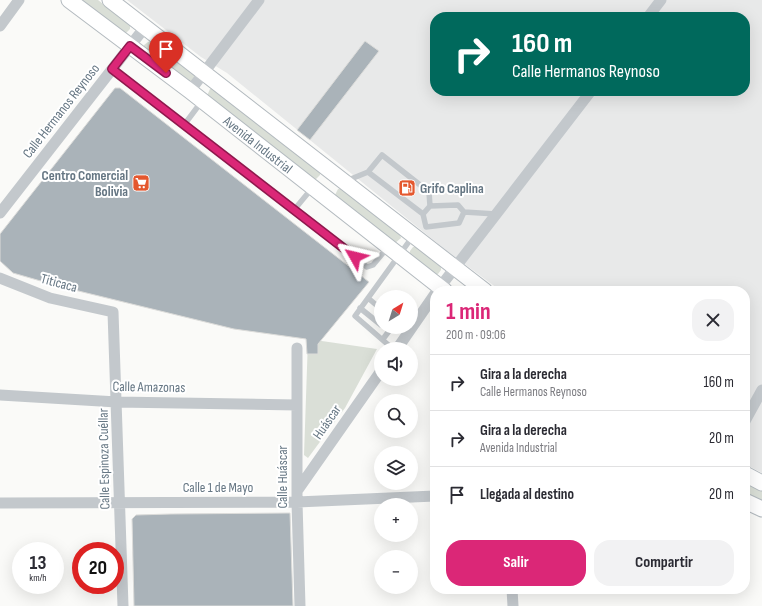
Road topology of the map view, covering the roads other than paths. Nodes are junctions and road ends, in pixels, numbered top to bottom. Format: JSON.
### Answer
{"nodes":[{"id":1,"x":19,"y":0,"type":"edge"},
{"id":2,"x":68,"y":0,"type":"edge"},
{"id":3,"x":110,"y":0,"type":"edge"},
{"id":4,"x":259,"y":0,"type":"edge"},
{"id":5,"x":661,"y":0,"type":"edge"},
{"id":6,"x":652,"y":12,"type":"edge"},
{"id":7,"x":0,"y":26,"type":"edge"},
{"id":8,"x":145,"y":27,"type":"junction"},
{"id":9,"x":130,"y":46,"type":"junction"},
{"id":10,"x":112,"y":69,"type":"junction"},
{"id":11,"x":205,"y":73,"type":"junction"},
{"id":12,"x":190,"y":91,"type":"junction"},
{"id":13,"x":587,"y":96,"type":"edge"},
{"id":14,"x":203,"y":101,"type":"junction"},
{"id":15,"x":184,"y":125,"type":"junction"},
{"id":16,"x":368,"y":172,"type":"junction"},
{"id":17,"x":340,"y":178,"type":"junction"},
{"id":18,"x":317,"y":191,"type":"junction"},
{"id":19,"x":430,"y":206,"type":"junction"},
{"id":20,"x":294,"y":210,"type":"junction"},
{"id":21,"x":464,"y":212,"type":"junction"},
{"id":22,"x":0,"y":213,"type":"edge"},
{"id":23,"x":423,"y":214,"type":"junction"},
{"id":24,"x":496,"y":214,"type":"junction"},
{"id":25,"x":413,"y":235,"type":"junction"},
{"id":26,"x":393,"y":250,"type":"junction"},
{"id":27,"x":454,"y":268,"type":"junction"},
{"id":28,"x":0,"y":278,"type":"edge"},
{"id":29,"x":433,"y":286,"type":"edge"},
{"id":30,"x":442,"y":286,"type":"edge"},
{"id":31,"x":478,"y":286,"type":"edge"},
{"id":32,"x":368,"y":298,"type":"junction"},
{"id":33,"x":430,"y":302,"type":"edge"},
{"id":34,"x":374,"y":303,"type":"edge"},
{"id":35,"x":360,"y":308,"type":"junction"},
{"id":36,"x":113,"y":312,"type":"joint"},
{"id":37,"x":418,"y":318,"type":"edge"},
{"id":38,"x":374,"y":319,"type":"edge"},
{"id":39,"x":386,"y":334,"type":"edge"},
{"id":40,"x":383,"y":339,"type":"junction"},
{"id":41,"x":386,"y":342,"type":"edge"},
{"id":42,"x":297,"y":348,"type":"dead end"},
{"id":43,"x":374,"y":381,"type":"edge"},
{"id":44,"x":762,"y":390,"type":"edge"},
{"id":45,"x":0,"y":395,"type":"edge"},
{"id":46,"x":117,"y":402,"type":"junction"},
{"id":47,"x":297,"y":405,"type":"junction"},
{"id":48,"x":750,"y":412,"type":"edge"},
{"id":49,"x":750,"y":477,"type":"edge"},
{"id":50,"x":762,"y":483,"type":"edge"},
{"id":51,"x":297,"y":490,"type":"junction"},
{"id":52,"x":430,"y":496,"type":"edge"},
{"id":53,"x":119,"y":502,"type":"junction"},
{"id":54,"x":297,"y":502,"type":"junction"},
{"id":55,"x":0,"y":503,"type":"edge"},
{"id":56,"x":750,"y":503,"type":"edge"},
{"id":57,"x":762,"y":509,"type":"edge"},
{"id":58,"x":512,"y":594,"type":"edge"},
{"id":59,"x":123,"y":606,"type":"edge"},
{"id":60,"x":300,"y":606,"type":"edge"},
{"id":61,"x":513,"y":606,"type":"edge"}],
"edges":[{"from":1,"to":7,"type":"street"},
{"from":2,"to":9,"type":"main road","name":"Avenida Industrial"},
{"from":3,"to":8,"type":"main road","name":"Avenida Industrial"},
{"from":4,"to":11,"type":"street"},
{"from":5,"to":6,"type":"street"},
{"from":8,"to":9,"type":"street","name":"Calle Hermanos Reynoso"},
{"from":8,"to":11,"type":"main road","name":"Avenida Industrial"},
{"from":9,"to":10,"type":"street","name":"Calle Hermanos Reynoso"},
{"from":9,"to":12,"type":"main road","name":"Avenida Industrial"},
{"from":10,"to":15,"type":"lane"},
{"from":10,"to":22,"type":"street","name":"Calle Hermanos Reynoso"},
{"from":11,"to":12,"type":"street"},
{"from":11,"to":17,"type":"main road","name":"Avenida Industrial"},
{"from":12,"to":14,"type":"main road","name":"Avenida Industrial"},
{"from":13,"to":24,"type":"street"},
{"from":14,"to":15,"type":"lane"},
{"from":14,"to":18,"type":"main road","name":"Avenida Industrial"},
{"from":15,"to":20,"type":"lane"},
{"from":16,"to":17,"type":"lane"},
{"from":16,"to":19,"type":"lane"},
{"from":16,"to":23,"type":"lane"},
{"from":17,"to":18,"type":"main road"},
{"from":17,"to":25,"type":"main road","name":"Avenida Industrial"},
{"from":18,"to":20,"type":"lane"},
{"from":18,"to":26,"type":"main road","name":"Avenida Industrial"},
{"from":19,"to":21,"type":"lane"},
{"from":19,"to":23,"type":"lane"},
{"from":20,"to":26,"type":"lane"},
{"from":21,"to":23,"type":"lane"},
{"from":21,"to":24,"type":"lane"},
{"from":24,"to":27,"type":"street"},
{"from":25,"to":26,"type":"lane"},
{"from":25,"to":27,"type":"main road","name":"Avenida Industrial"},
{"from":26,"to":29,"type":"main road","name":"Avenida Industrial"},
{"from":26,"to":32,"type":"lane"},
{"from":27,"to":30,"type":"street"},
{"from":27,"to":31,"type":"main road","name":"Avenida Industrial"},
{"from":28,"to":36,"type":"street","name":"Titicaca"},
{"from":32,"to":34,"type":"lane"},
{"from":32,"to":35,"type":"lane"},
{"from":33,"to":37,"type":"street"},
{"from":35,"to":38,"type":"lane"},
{"from":35,"to":40,"type":"lane"},
{"from":36,"to":46,"type":"street","name":"Calle Espinoza Cuéllar"},
{"from":39,"to":40,"type":"lane"},
{"from":40,"to":41,"type":"lane"},
{"from":42,"to":47,"type":"street","name":"Calle Huáscar"},
{"from":43,"to":51,"type":"street","name":"Huáscar"},
{"from":44,"to":48,"type":"street"},
{"from":45,"to":46,"type":"street","name":"Calle Amazonas"},
{"from":46,"to":47,"type":"street","name":"Calle Amazonas"},
{"from":46,"to":53,"type":"street","name":"Calle Espinoza Cuéllar"},
{"from":47,"to":51,"type":"street","name":"Calle Huáscar"},
{"from":49,"to":50,"type":"main road"},
{"from":51,"to":54,"type":"street","name":"Calle Huáscar"},
{"from":52,"to":54,"type":"street","name":"Calle 1 de Mayo"},
{"from":53,"to":54,"type":"street","name":"Calle 1 de Mayo"},
{"from":53,"to":55,"type":"street","name":"Calle 1 de Mayo"},
{"from":53,"to":59,"type":"street","name":"Calle Espinoza Cuéllar"},
{"from":54,"to":60,"type":"street","name":"Calle Huáscar"},
{"from":56,"to":57,"type":"main road"},
{"from":58,"to":61,"type":"street"}]}
